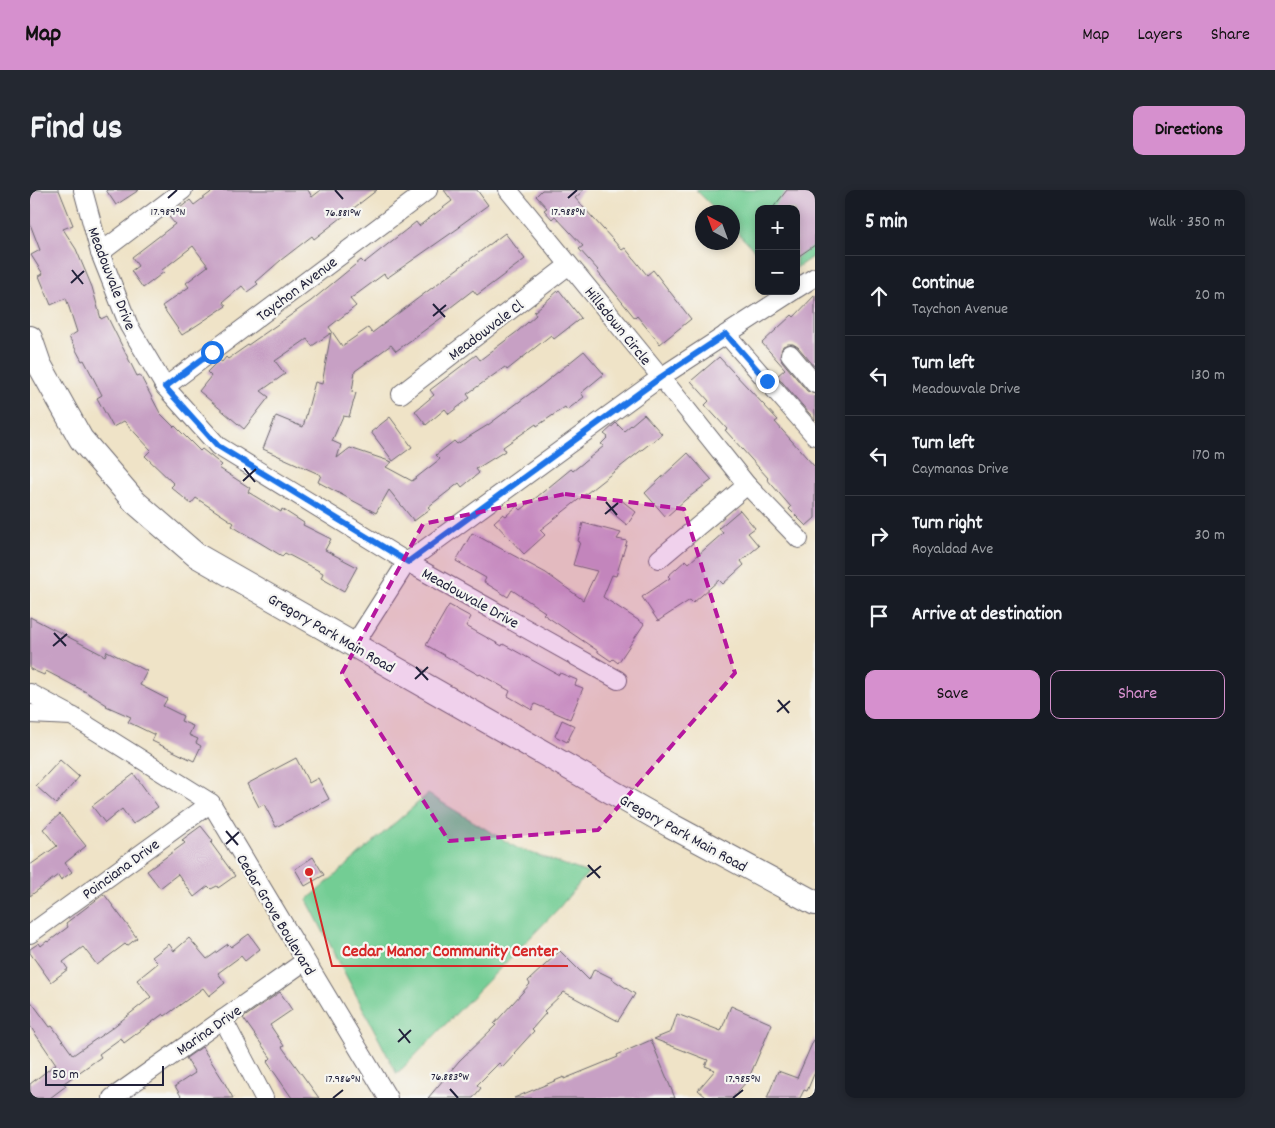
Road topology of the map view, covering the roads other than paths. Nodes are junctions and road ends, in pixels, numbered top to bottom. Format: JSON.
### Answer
{"nodes":[{"id":1,"x":83,"y":190,"type":"edge"},
{"id":2,"x":183,"y":190,"type":"edge"},
{"id":3,"x":428,"y":190,"type":"edge"},
{"id":4,"x":508,"y":190,"type":"edge"},
{"id":5,"x":100,"y":253,"type":"junction"},
{"id":6,"x":569,"y":265,"type":"junction"},
{"id":7,"x":815,"y":277,"type":"edge"},
{"id":8,"x":800,"y":286,"type":"edge"},
{"id":9,"x":787,"y":295,"type":"edge"},
{"id":10,"x":726,"y":334,"type":"junction"},
{"id":11,"x":30,"y":338,"type":"edge"},
{"id":12,"x":790,"y":354,"type":"dead end"},
{"id":13,"x":661,"y":377,"type":"junction"},
{"id":14,"x":815,"y":384,"type":"edge"},
{"id":15,"x":165,"y":387,"type":"junction"},
{"id":16,"x":401,"y":394,"type":"dead end"},
{"id":17,"x":815,"y":436,"type":"edge"},
{"id":18,"x":747,"y":485,"type":"junction"},
{"id":19,"x":799,"y":539,"type":"dead end"},
{"id":20,"x":659,"y":559,"type":"dead end"},
{"id":21,"x":408,"y":562,"type":"junction"},
{"id":22,"x":354,"y":646,"type":"junction"},
{"id":23,"x":618,"y":680,"type":"dead end"},
{"id":24,"x":30,"y":693,"type":"edge"},
{"id":25,"x":30,"y":714,"type":"edge"},
{"id":26,"x":72,"y":716,"type":"junction"},
{"id":27,"x":211,"y":803,"type":"junction"},
{"id":28,"x":815,"y":903,"type":"edge"},
{"id":29,"x":30,"y":934,"type":"edge"},
{"id":30,"x":305,"y":961,"type":"junction"},
{"id":31,"x":223,"y":1019,"type":"junction"},
{"id":32,"x":112,"y":1098,"type":"edge"},
{"id":33,"x":264,"y":1098,"type":"edge"},
{"id":34,"x":388,"y":1098,"type":"edge"}],
"edges":[{"from":1,"to":5,"type":"street","name":"Meadowvale Drive"},
{"from":2,"to":5,"type":"street"},
{"from":3,"to":15,"type":"street","name":"Taychon Avenue"},
{"from":4,"to":6,"type":"street","name":"Hillsdown Circle"},
{"from":5,"to":15,"type":"street","name":"Meadowvale Drive"},
{"from":6,"to":13,"type":"street","name":"Hillsdown Circle"},
{"from":6,"to":16,"type":"street","name":"Meadowvale Cl"},
{"from":7,"to":8,"type":"street"},
{"from":9,"to":10,"type":"street"},
{"from":10,"to":13,"type":"street"},
{"from":10,"to":17,"type":"street"},
{"from":11,"to":22,"type":"street","name":"Gregory Park Main Road"},
{"from":12,"to":14,"type":"street"},
{"from":13,"to":18,"type":"street","name":"Hillsdown Circle"},
{"from":13,"to":21,"type":"street"},
{"from":15,"to":21,"type":"street","name":"Meadowvale Drive"},
{"from":18,"to":19,"type":"street","name":"Hillsdown Circle"},
{"from":18,"to":20,"type":"street"},
{"from":21,"to":22,"type":"street"},
{"from":21,"to":23,"type":"street","name":"Meadowvale Drive"},
{"from":22,"to":28,"type":"street","name":"Gregory Park Main Road"},
{"from":24,"to":26,"type":"street"},
{"from":25,"to":26,"type":"street","name":"Cedar Grove Boulevard"},
{"from":26,"to":27,"type":"street","name":"Cedar Grove Boulevard"},
{"from":27,"to":29,"type":"street","name":"Poinciana Drive"},
{"from":27,"to":30,"type":"street","name":"Cedar Grove Boulevard"},
{"from":30,"to":31,"type":"street","name":"Marina Drive"},
{"from":30,"to":34,"type":"street","name":"Cedar Grove Boulevard"},
{"from":31,"to":32,"type":"street","name":"Marina Drive"},
{"from":31,"to":33,"type":"street"}]}
